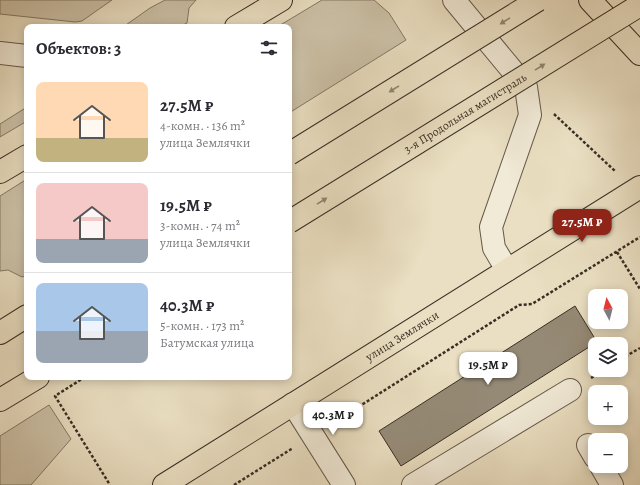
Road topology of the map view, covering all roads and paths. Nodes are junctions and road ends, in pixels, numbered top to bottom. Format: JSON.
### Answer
{"nodes":[{"id":1,"x":281,"y":0,"type":"edge"},
{"id":2,"x":454,"y":0,"type":"edge"},
{"id":3,"x":538,"y":0,"type":"edge"},
{"id":4,"x":590,"y":0,"type":"edge"},
{"id":5,"x":640,"y":4,"type":"edge"},
{"id":6,"x":241,"y":24,"type":"edge"},
{"id":7,"x":0,"y":53,"type":"edge"},
{"id":8,"x":640,"y":54,"type":"edge"},
{"id":9,"x":24,"y":56,"type":"edge"},
{"id":10,"x":553,"y":113,"type":"dead end"},
{"id":11,"x":292,"y":152,"type":"edge"},
{"id":12,"x":24,"y":158,"type":"edge"},
{"id":13,"x":0,"y":172,"type":"edge"},
{"id":14,"x":621,"y":174,"type":"dead end"},
{"id":15,"x":640,"y":187,"type":"edge"},
{"id":16,"x":292,"y":220,"type":"edge"},
{"id":17,"x":640,"y":237,"type":"edge"},
{"id":18,"x":617,"y":252,"type":"junction"},
{"id":19,"x":507,"y":270,"type":"junction"},
{"id":20,"x":640,"y":289,"type":"edge"},
{"id":21,"x":24,"y":318,"type":"edge"},
{"id":22,"x":4,"y":330,"type":"edge"},
{"id":23,"x":640,"y":348,"type":"edge"},
{"id":24,"x":628,"y":356,"type":"edge"},
{"id":25,"x":33,"y":380,"type":"edge"},
{"id":26,"x":80,"y":380,"type":"edge"},
{"id":27,"x":570,"y":390,"type":"dead end"},
{"id":28,"x":0,"y":400,"type":"edge"},
{"id":29,"x":293,"y":404,"type":"junction"},
{"id":30,"x":313,"y":436,"type":"junction"},
{"id":31,"x":605,"y":473,"type":"edge"},
{"id":32,"x":110,"y":485,"type":"edge"},
{"id":33,"x":164,"y":485,"type":"edge"},
{"id":34,"x":234,"y":485,"type":"edge"},
{"id":35,"x":344,"y":485,"type":"edge"},
{"id":36,"x":413,"y":485,"type":"edge"},
{"id":37,"x":612,"y":485,"type":"edge"}],
"edges":[{"from":1,"to":6,"type":"main road"},
{"from":2,"to":19,"type":"street"},
{"from":3,"to":11,"type":"main road","one_way":true,"bridge":true},
{"from":4,"to":8,"type":"main road"},
{"from":16,"to":5,"type":"main road","name":"3-я Продольная магистраль","one_way":true,"bridge":true},
{"from":7,"to":9,"type":"street"},
{"from":10,"to":14,"type":"path"},
{"from":12,"to":13,"type":"main road"},
{"from":15,"to":19,"type":"main road","name":"улица Землячки"},
{"from":17,"to":18,"type":"path"},
{"from":18,"to":20,"type":"path"},
{"from":18,"to":30,"type":"path"},
{"from":19,"to":29,"type":"main road","name":"улица Землячки"},
{"from":21,"to":22,"type":"main road"},
{"from":23,"to":24,"type":"path"},
{"from":25,"to":28,"type":"main road"},
{"from":26,"to":32,"type":"path"},
{"from":27,"to":36,"type":"street"},
{"from":29,"to":30,"type":"street"},
{"from":29,"to":33,"type":"main road","name":"улица Землячки"},
{"from":30,"to":34,"type":"path"},
{"from":30,"to":35,"type":"street"},
{"from":31,"to":37,"type":"street"}]}
